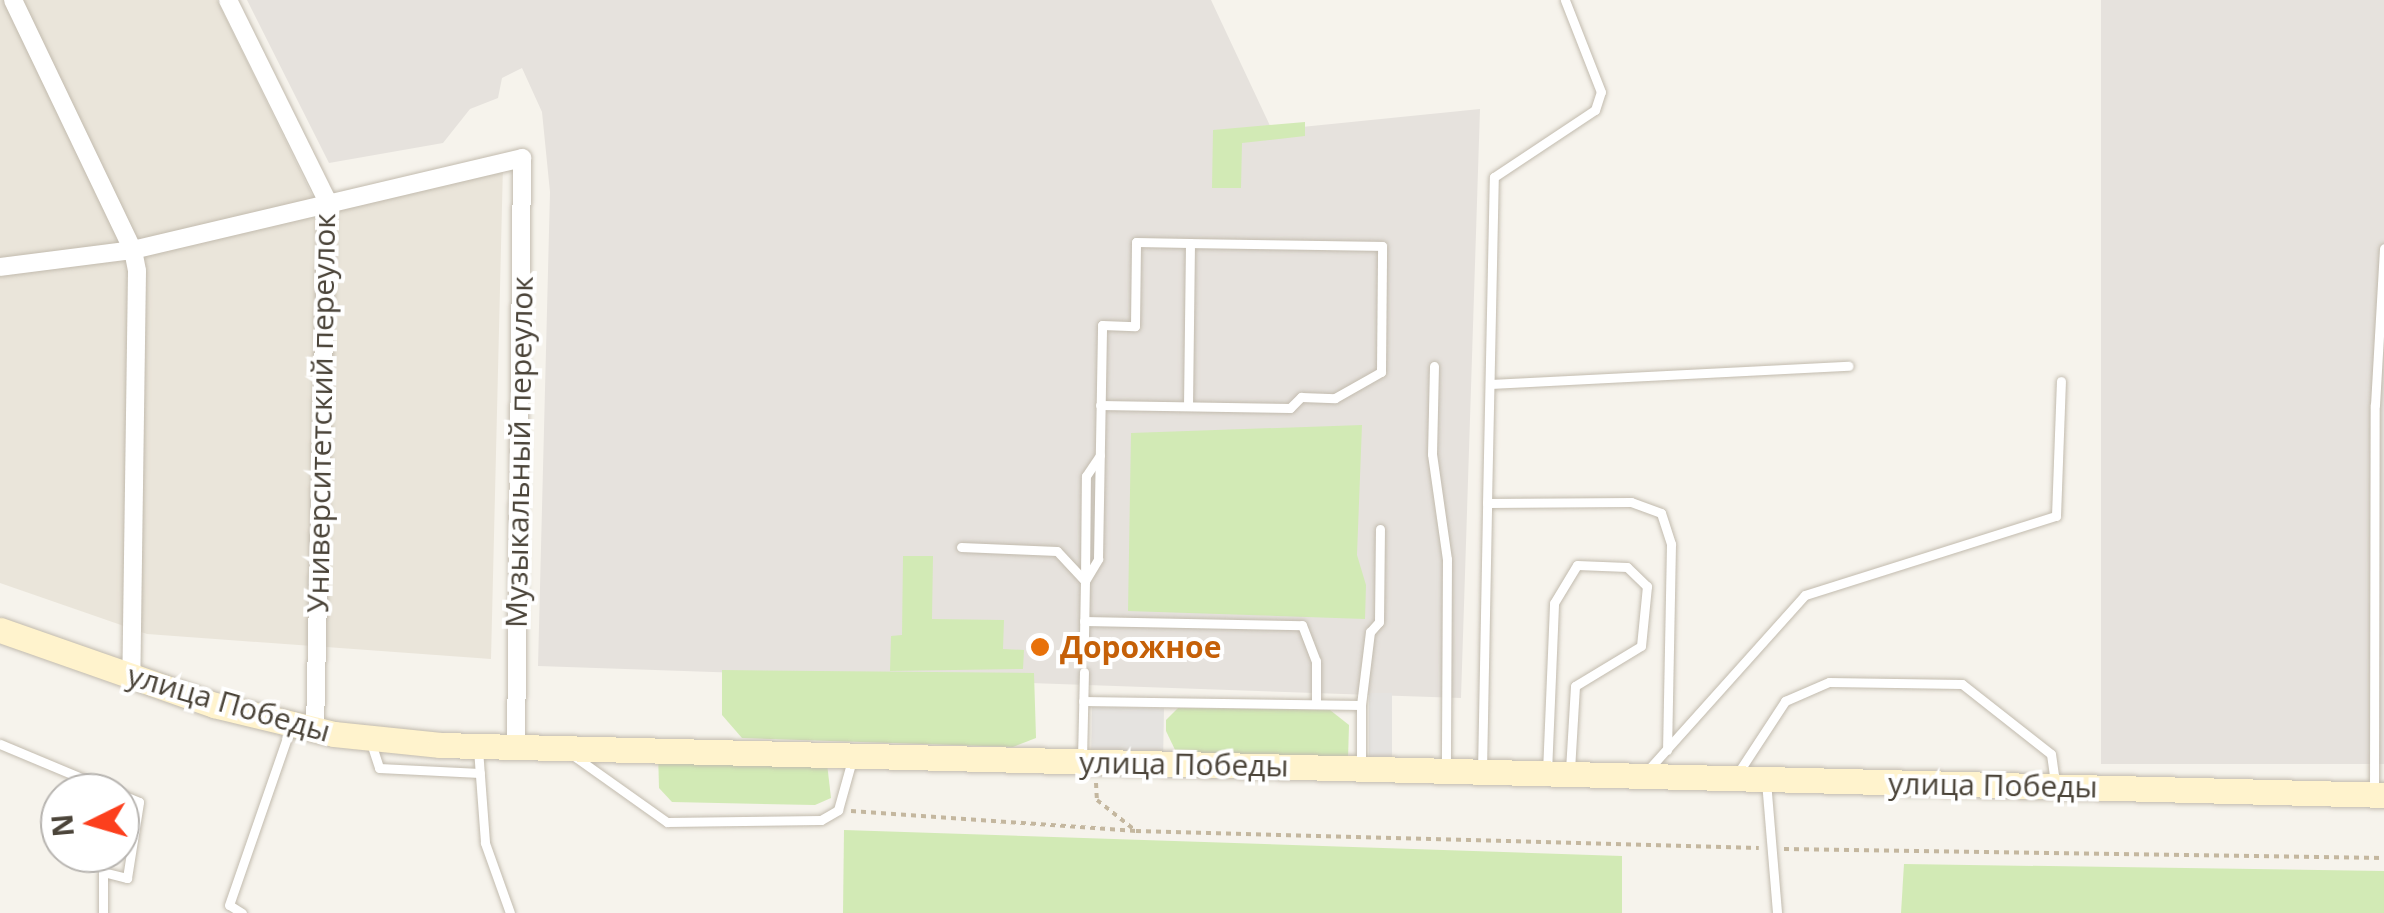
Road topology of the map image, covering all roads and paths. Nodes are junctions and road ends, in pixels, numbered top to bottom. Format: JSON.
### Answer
{"nodes":[{"id":1,"x":13,"y":0,"type":"edge"},
{"id":2,"x":228,"y":0,"type":"edge"},
{"id":3,"x":1565,"y":0,"type":"edge"},
{"id":4,"x":327,"y":200,"type":"junction"},
{"id":5,"x":1190,"y":243,"type":"junction"},
{"id":6,"x":2384,"y":248,"type":"edge"},
{"id":7,"x":133,"y":250,"type":"junction"},
{"id":8,"x":0,"y":267,"type":"edge"},
{"id":9,"x":1434,"y":366,"type":"dead end"},
{"id":10,"x":1849,"y":366,"type":"dead end"},
{"id":11,"x":2061,"y":381,"type":"dead end"},
{"id":12,"x":1490,"y":384,"type":"junction"},
{"id":13,"x":1100,"y":405,"type":"junction"},
{"id":14,"x":1188,"y":406,"type":"junction"},
{"id":15,"x":1488,"y":503,"type":"junction"},
{"id":16,"x":1380,"y":529,"type":"dead end"},
{"id":17,"x":961,"y":547,"type":"dead end"},
{"id":18,"x":1085,"y":581,"type":"junction"},
{"id":19,"x":1084,"y":621,"type":"junction"},
{"id":20,"x":0,"y":630,"type":"edge"},
{"id":21,"x":1084,"y":637,"type":"dead end"},
{"id":22,"x":1084,"y":672,"type":"dead end"},
{"id":23,"x":131,"y":676,"type":"junction"},
{"id":24,"x":1083,"y":701,"type":"junction"},
{"id":25,"x":1316,"y":704,"type":"junction"},
{"id":26,"x":1362,"y":705,"type":"junction"},
{"id":27,"x":303,"y":727,"type":"junction"},
{"id":28,"x":0,"y":744,"type":"edge"},
{"id":29,"x":516,"y":747,"type":"junction"},
{"id":30,"x":564,"y":748,"type":"junction"},
{"id":31,"x":1667,"y":750,"type":"junction"},
{"id":32,"x":854,"y":756,"type":"junction"},
{"id":33,"x":479,"y":760,"type":"junction"},
{"id":34,"x":1089,"y":762,"type":"junction"},
{"id":35,"x":1360,"y":769,"type":"junction"},
{"id":36,"x":1446,"y":771,"type":"junction"},
{"id":37,"x":1482,"y":772,"type":"junction"},
{"id":38,"x":69,"y":773,"type":"edge"},
{"id":39,"x":1558,"y":774,"type":"junction"},
{"id":40,"x":1643,"y":776,"type":"junction"},
{"id":41,"x":1735,"y":778,"type":"junction"},
{"id":42,"x":1766,"y":779,"type":"junction"},
{"id":43,"x":2055,"y":786,"type":"junction"},
{"id":44,"x":2379,"y":795,"type":"edge"},
{"id":45,"x":838,"y":810,"type":"junction"},
{"id":46,"x":1136,"y":832,"type":"junction"},
{"id":47,"x":1774,"y":848,"type":"junction"},
{"id":48,"x":2384,"y":858,"type":"edge"},
{"id":49,"x":103,"y":873,"type":"edge"},
{"id":50,"x":107,"y":873,"type":"edge"},
{"id":51,"x":128,"y":873,"type":"edge"},
{"id":52,"x":103,"y":913,"type":"edge"},
{"id":53,"x":242,"y":913,"type":"edge"},
{"id":54,"x":510,"y":913,"type":"edge"},
{"id":55,"x":1777,"y":913,"type":"edge"}],
"edges":[{"from":1,"to":7,"type":"street"},
{"from":2,"to":4,"type":"street","name":"Университетский переулок"},
{"from":3,"to":12,"type":"lane"},
{"from":4,"to":7,"type":"street"},
{"from":4,"to":27,"type":"street","name":"Университетский переулок"},
{"from":4,"to":29,"type":"street","name":"Музыкальный переулок"},
{"from":5,"to":13,"type":"lane"},
{"from":5,"to":14,"type":"lane"},
{"from":5,"to":14,"type":"lane"},
{"from":6,"to":44,"type":"lane"},
{"from":7,"to":8,"type":"street"},
{"from":7,"to":23,"type":"street"},
{"from":9,"to":36,"type":"lane"},
{"from":10,"to":12,"type":"lane"},
{"from":11,"to":31,"type":"lane"},
{"from":12,"to":15,"type":"lane"},
{"from":13,"to":14,"type":"lane"},
{"from":13,"to":18,"type":"lane"},
{"from":15,"to":31,"type":"lane"},
{"from":15,"to":37,"type":"lane"},
{"from":16,"to":26,"type":"lane"},
{"from":17,"to":18,"type":"lane"},
{"from":18,"to":19,"type":"lane"},
{"from":19,"to":21,"type":"lane"},
{"from":19,"to":25,"type":"lane"},
{"from":20,"to":23,"type":"main road","name":"улица Победы"},
{"from":22,"to":24,"type":"lane"},
{"from":23,"to":27,"type":"main road","name":"улица Победы"},
{"from":24,"to":25,"type":"lane"},
{"from":24,"to":34,"type":"lane"},
{"from":25,"to":26,"type":"lane"},
{"from":26,"to":35,"type":"lane"},
{"from":27,"to":33,"type":"main road","name":"улица Победы"},
{"from":27,"to":53,"type":"lane"},
{"from":28,"to":38,"type":"lane"},
{"from":29,"to":30,"type":"main road","name":"улица Победы"},
{"from":29,"to":33,"type":"main road","name":"улица Победы"},
{"from":30,"to":32,"type":"main road","name":"улица Победы"},
{"from":30,"to":45,"type":"lane"},
{"from":31,"to":40,"type":"lane"},
{"from":32,"to":34,"type":"main road","name":"улица Победы"},
{"from":32,"to":45,"type":"lane"},
{"from":33,"to":54,"type":"lane"},
{"from":34,"to":35,"type":"main road","name":"улица Победы"},
{"from":34,"to":46,"type":"path"},
{"from":35,"to":36,"type":"main road","name":"улица Победы"},
{"from":36,"to":37,"type":"main road","name":"улица Победы"},
{"from":37,"to":39,"type":"main road","name":"улица Победы"},
{"from":39,"to":39,"type":"lane"},
{"from":39,"to":40,"type":"main road","name":"улица Победы"},
{"from":40,"to":41,"type":"main road","name":"улица Победы"},
{"from":41,"to":42,"type":"main road","name":"улица Победы"},
{"from":41,"to":43,"type":"lane"},
{"from":42,"to":43,"type":"main road","name":"улица Победы"},
{"from":42,"to":47,"type":"lane"},
{"from":43,"to":44,"type":"main road","name":"улица Победы"},
{"from":45,"to":46,"type":"path"},
{"from":46,"to":47,"type":"path"},
{"from":47,"to":48,"type":"path"},
{"from":47,"to":55,"type":"lane"},
{"from":49,"to":52,"type":"lane"},
{"from":50,"to":51,"type":"lane"}]}
